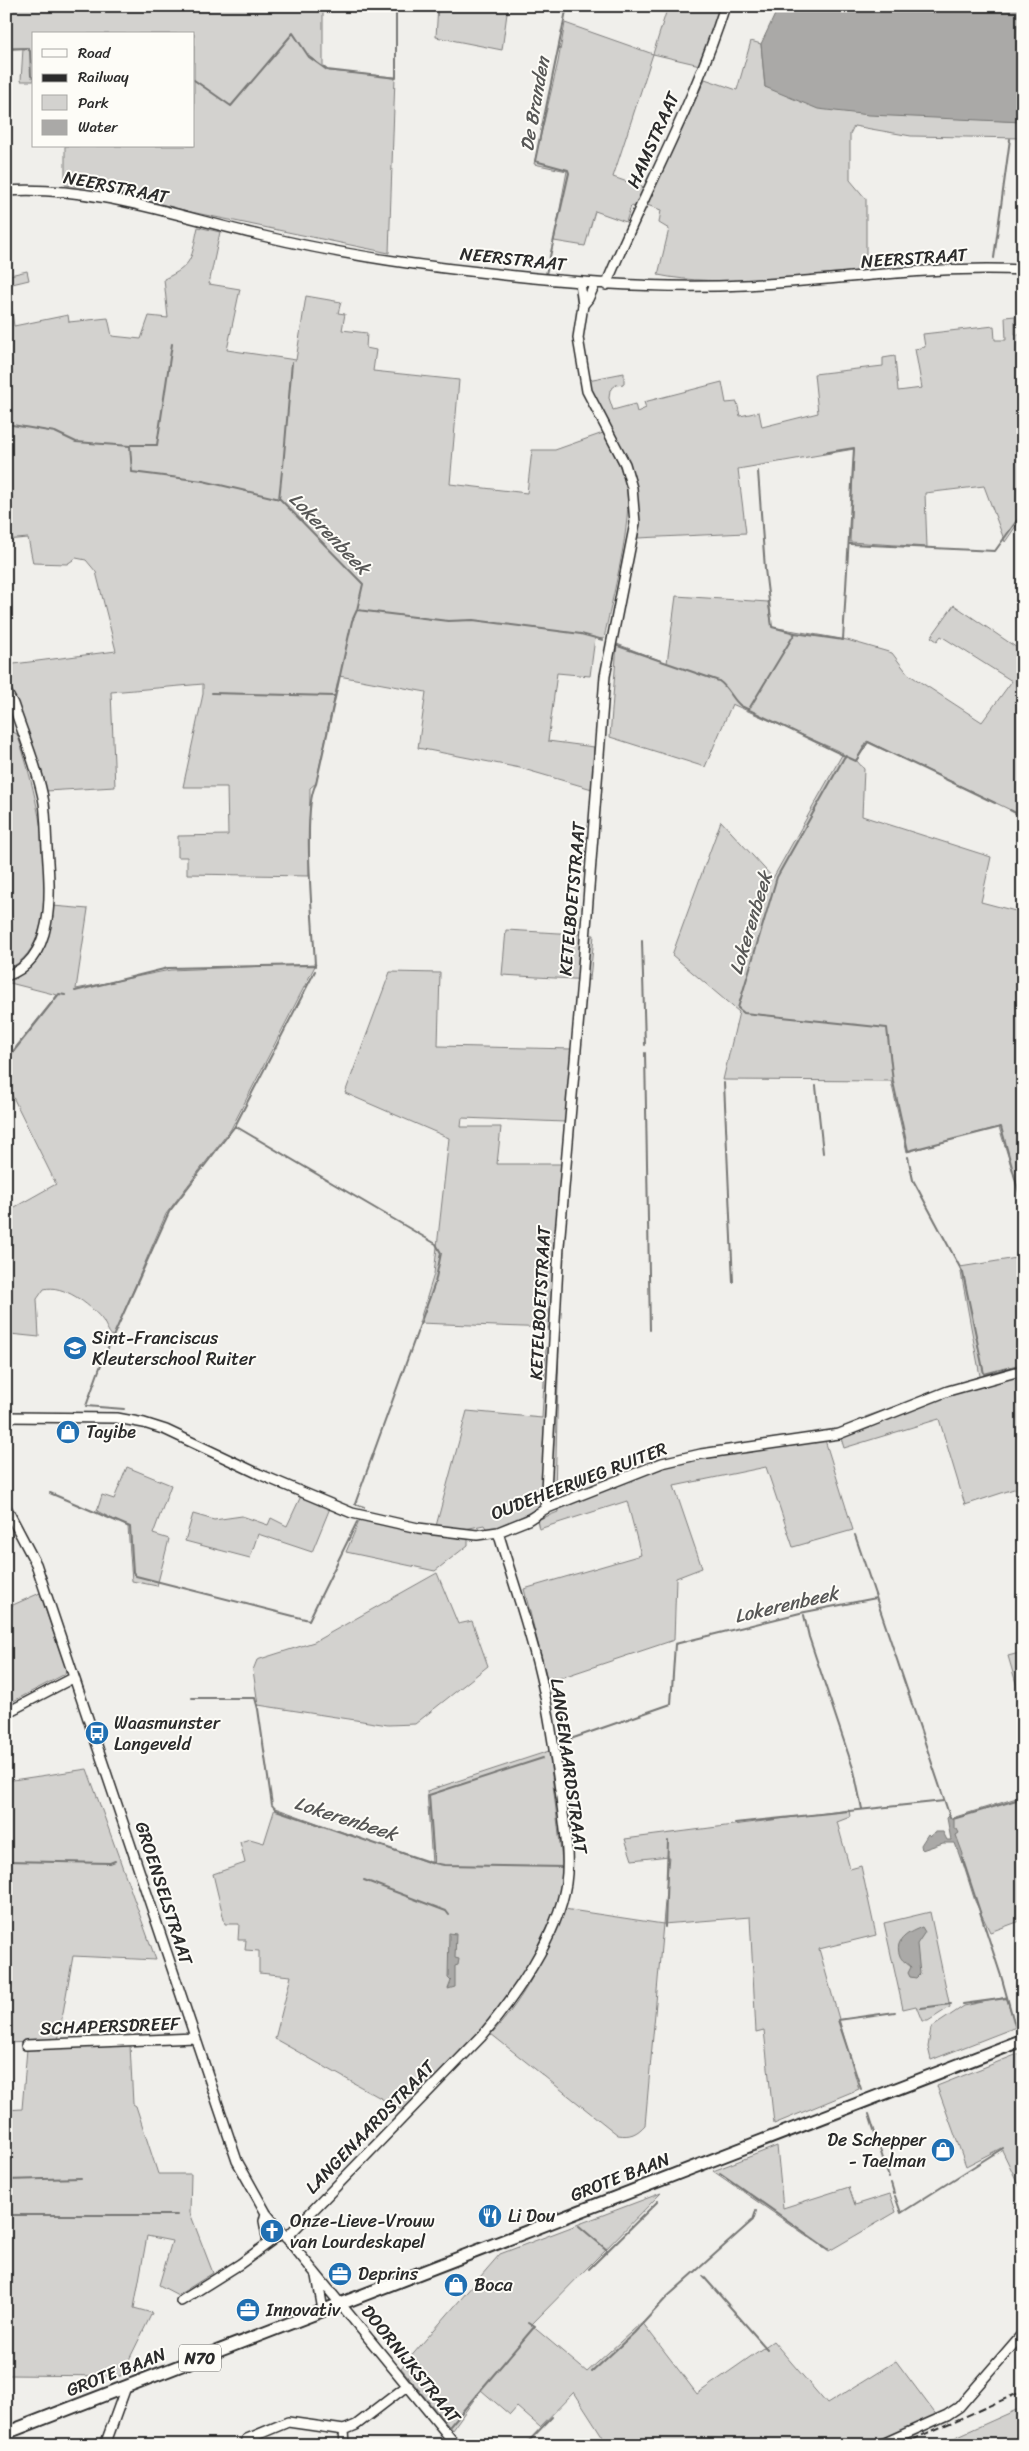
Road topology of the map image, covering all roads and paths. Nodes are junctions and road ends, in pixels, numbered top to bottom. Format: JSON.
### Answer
{"nodes":[{"id":1,"x":725,"y":6,"type":"edge"},
{"id":2,"x":6,"y":191,"type":"edge"},
{"id":3,"x":1023,"y":270,"type":"edge"},
{"id":4,"x":580,"y":282,"type":"junction"},
{"id":5,"x":596,"y":284,"type":"junction"},
{"id":6,"x":606,"y":285,"type":"junction"},
{"id":7,"x":583,"y":305,"type":"junction"},
{"id":8,"x":6,"y":691,"type":"edge"},
{"id":9,"x":6,"y":976,"type":"edge"},
{"id":10,"x":1023,"y":1370,"type":"edge"},
{"id":11,"x":6,"y":1417,"type":"edge"},
{"id":12,"x":6,"y":1507,"type":"edge"},
{"id":13,"x":545,"y":1509,"type":"junction"},
{"id":14,"x":498,"y":1532,"type":"junction"},
{"id":15,"x":73,"y":1678,"type":"junction"},
{"id":16,"x":6,"y":1713,"type":"edge"},
{"id":17,"x":195,"y":2038,"type":"junction"},
{"id":18,"x":1023,"y":2040,"type":"edge"},
{"id":19,"x":26,"y":2046,"type":"dead end"},
{"id":20,"x":266,"y":2213,"type":"junction"},
{"id":21,"x":284,"y":2236,"type":"junction"},
{"id":22,"x":268,"y":2242,"type":"junction"},
{"id":23,"x":317,"y":2275,"type":"junction"},
{"id":24,"x":181,"y":2301,"type":"dead end"},
{"id":25,"x":342,"y":2303,"type":"junction"},
{"id":26,"x":324,"y":2310,"type":"junction"},
{"id":27,"x":1023,"y":2333,"type":"edge"},
{"id":28,"x":408,"y":2385,"type":"junction"},
{"id":29,"x":126,"y":2387,"type":"junction"},
{"id":30,"x":344,"y":2430,"type":"junction"},
{"id":31,"x":6,"y":2433,"type":"edge"},
{"id":32,"x":248,"y":2442,"type":"edge"},
{"id":33,"x":105,"y":2445,"type":"edge"},
{"id":34,"x":345,"y":2445,"type":"edge"},
{"id":35,"x":456,"y":2445,"type":"edge"},
{"id":36,"x":880,"y":2445,"type":"edge"}],
"edges":[{"from":1,"to":6,"type":"street","name":"HAMSTRAAT"},
{"from":2,"to":4,"type":"street","name":"NEERSTRAAT"},
{"from":3,"to":6,"type":"street","name":"NEERSTRAAT"},
{"from":4,"to":5,"type":"street","name":"NEERSTRAAT"},
{"from":4,"to":7,"type":"street","name":"KETELBOETSTRAAT"},
{"from":5,"to":6,"type":"street","name":"NEERSTRAAT"},
{"from":5,"to":7,"type":"street","name":"KETELBOETSTRAAT"},
{"from":7,"to":13,"type":"street","name":"KETELBOETSTRAAT"},
{"from":8,"to":9,"type":"street"},
{"from":10,"to":13,"type":"street","name":"OUDEHEERWEG RUITER"},
{"from":11,"to":14,"type":"street","name":"OUDEHEERWEG RUITER"},
{"from":12,"to":15,"type":"street","name":"GROENSELSTRAAT"},
{"from":13,"to":14,"type":"street","name":"OUDEHEERWEG RUITER"},
{"from":14,"to":21,"type":"street","name":"LANGENAARDSTRAAT"},
{"from":15,"to":16,"type":"street"},
{"from":15,"to":17,"type":"street","name":"GROENSELSTRAAT"},
{"from":17,"to":19,"type":"street","name":"SCHAPERSDREEF"},
{"from":17,"to":20,"type":"street","name":"GROENSELSTRAAT"},
{"from":18,"to":25,"type":"main road","name":"GROTE BAAN","number":"N70"},
{"from":20,"to":21,"type":"street","name":"GROENSELSTRAAT"},
{"from":20,"to":22,"type":"street"},
{"from":21,"to":22,"type":"street","name":"LANGENAARDSTRAAT"},
{"from":21,"to":23,"type":"street","name":"GROENSELSTRAAT"},
{"from":22,"to":24,"type":"street","name":"LANGENAARDSTRAAT"},
{"from":23,"to":25,"type":"street","name":"GROENSELSTRAAT"},
{"from":23,"to":26,"type":"street","name":"GROENSELSTRAAT"},
{"from":25,"to":26,"type":"main road","name":"GROTE BAAN","number":"N70"},
{"from":25,"to":28,"type":"street","name":"DOORNIJKSTRAAT"},
{"from":26,"to":29,"type":"main road","name":"GROTE BAAN","number":"N70"},
{"from":27,"to":36,"type":"street"},
{"from":28,"to":30,"type":"street"},
{"from":28,"to":35,"type":"street","name":"DOORNIJKSTRAAT"},
{"from":29,"to":31,"type":"main road","name":"GROTE BAAN","number":"N70"},
{"from":29,"to":33,"type":"street"},
{"from":30,"to":32,"type":"street"},
{"from":30,"to":34,"type":"street"}]}
